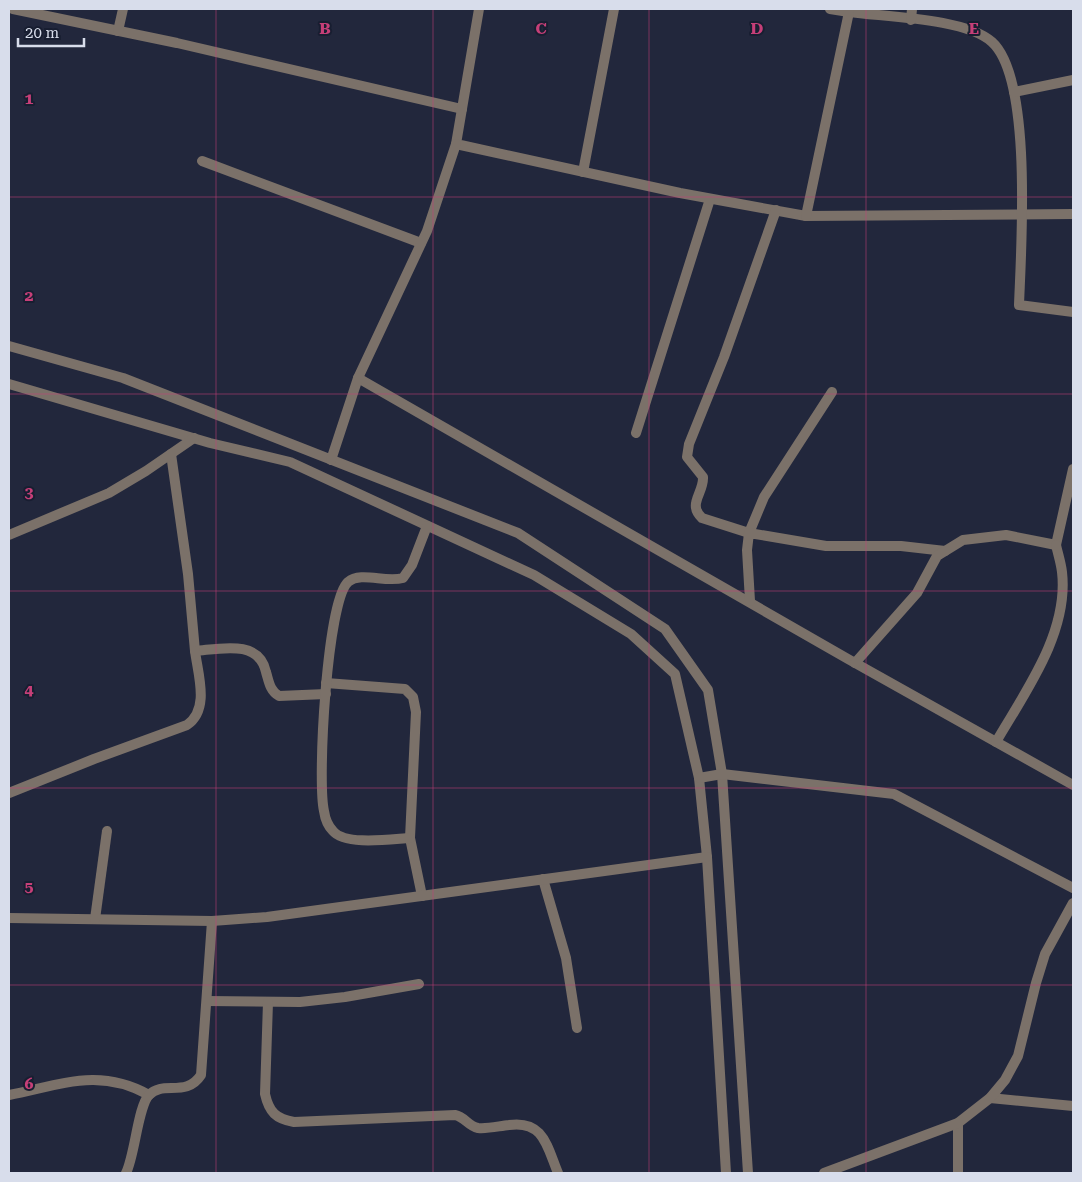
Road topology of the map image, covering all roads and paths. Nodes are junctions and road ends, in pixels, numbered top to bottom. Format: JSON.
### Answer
{"nodes":[{"id":1,"x":13,"y":9,"type":"edge"},
{"id":2,"x":123,"y":9,"type":"edge"},
{"id":3,"x":479,"y":9,"type":"edge"},
{"id":4,"x":614,"y":9,"type":"edge"},
{"id":5,"x":830,"y":9,"type":"edge"},
{"id":6,"x":912,"y":9,"type":"edge"},
{"id":7,"x":849,"y":12,"type":"junction"},
{"id":8,"x":912,"y":20,"type":"junction"},
{"id":9,"x":118,"y":31,"type":"junction"},
{"id":10,"x":1073,"y":80,"type":"edge"},
{"id":11,"x":1014,"y":92,"type":"junction"},
{"id":12,"x":462,"y":109,"type":"junction"},
{"id":13,"x":456,"y":144,"type":"junction"},
{"id":14,"x":202,"y":161,"type":"dead end"},
{"id":15,"x":583,"y":172,"type":"junction"},
{"id":16,"x":710,"y":199,"type":"junction"},
{"id":17,"x":776,"y":210,"type":"junction"},
{"id":18,"x":1073,"y":214,"type":"edge"},
{"id":19,"x":1023,"y":215,"type":"junction"},
{"id":20,"x":806,"y":216,"type":"junction"},
{"id":21,"x":421,"y":243,"type":"junction"},
{"id":22,"x":1073,"y":312,"type":"edge"},
{"id":23,"x":9,"y":346,"type":"edge"},
{"id":24,"x":358,"y":378,"type":"junction"},
{"id":25,"x":9,"y":384,"type":"edge"},
{"id":26,"x":832,"y":392,"type":"dead end"},
{"id":27,"x":636,"y":433,"type":"dead end"},
{"id":28,"x":194,"y":438,"type":"junction"},
{"id":29,"x":171,"y":454,"type":"junction"},
{"id":30,"x":331,"y":460,"type":"junction"},
{"id":31,"x":1073,"y":469,"type":"edge"},
{"id":32,"x":427,"y":526,"type":"junction"},
{"id":33,"x":749,"y":533,"type":"junction"},
{"id":34,"x":9,"y":535,"type":"edge"},
{"id":35,"x":1056,"y":545,"type":"junction"},
{"id":36,"x":945,"y":551,"type":"junction"},
{"id":37,"x":1062,"y":586,"type":"junction"},
{"id":38,"x":1073,"y":588,"type":"edge"},
{"id":39,"x":750,"y":601,"type":"junction"},
{"id":40,"x":195,"y":651,"type":"junction"},
{"id":41,"x":855,"y":662,"type":"junction"},
{"id":42,"x":326,"y":683,"type":"junction"},
{"id":43,"x":326,"y":694,"type":"junction"},
{"id":44,"x":996,"y":742,"type":"junction"},
{"id":45,"x":722,"y":774,"type":"junction"},
{"id":46,"x":699,"y":778,"type":"junction"},
{"id":47,"x":1073,"y":785,"type":"edge"},
{"id":48,"x":9,"y":793,"type":"edge"},
{"id":49,"x":107,"y":831,"type":"dead end"},
{"id":50,"x":410,"y":838,"type":"junction"},
{"id":51,"x":707,"y":857,"type":"junction"},
{"id":52,"x":543,"y":878,"type":"junction"},
{"id":53,"x":1073,"y":888,"type":"edge"},
{"id":54,"x":422,"y":896,"type":"junction"},
{"id":55,"x":1073,"y":903,"type":"edge"},
{"id":56,"x":9,"y":918,"type":"edge"},
{"id":57,"x":94,"y":919,"type":"junction"},
{"id":58,"x":212,"y":921,"type":"junction"},
{"id":59,"x":419,"y":984,"type":"dead end"},
{"id":60,"x":207,"y":1001,"type":"junction"},
{"id":61,"x":268,"y":1002,"type":"junction"},
{"id":62,"x":577,"y":1028,"type":"dead end"},
{"id":63,"x":9,"y":1095,"type":"edge"},
{"id":64,"x":149,"y":1095,"type":"junction"},
{"id":65,"x":990,"y":1098,"type":"junction"},
{"id":66,"x":1073,"y":1106,"type":"edge"},
{"id":67,"x":958,"y":1123,"type":"junction"},
{"id":68,"x":126,"y":1173,"type":"edge"},
{"id":69,"x":558,"y":1173,"type":"edge"},
{"id":70,"x":726,"y":1173,"type":"edge"},
{"id":71,"x":748,"y":1173,"type":"edge"},
{"id":72,"x":824,"y":1173,"type":"edge"},
{"id":73,"x":958,"y":1173,"type":"edge"}],
"edges":[{"from":1,"to":9,"type":"street"},
{"from":2,"to":9,"type":"street"},
{"from":3,"to":12,"type":"street"},
{"from":4,"to":15,"type":"street"},
{"from":5,"to":7,"type":"street"},
{"from":6,"to":8,"type":"street"},
{"from":7,"to":8,"type":"street"},
{"from":7,"to":20,"type":"street"},
{"from":8,"to":11,"type":"street"},
{"from":9,"to":12,"type":"street"},
{"from":10,"to":11,"type":"street"},
{"from":11,"to":19,"type":"street"},
{"from":12,"to":13,"type":"street"},
{"from":13,"to":15,"type":"street"},
{"from":13,"to":21,"type":"street"},
{"from":14,"to":21,"type":"street"},
{"from":15,"to":16,"type":"street"},
{"from":16,"to":17,"type":"street"},
{"from":16,"to":27,"type":"street"},
{"from":17,"to":20,"type":"street"},
{"from":17,"to":33,"type":"street"},
{"from":18,"to":19,"type":"street"},
{"from":19,"to":20,"type":"street"},
{"from":19,"to":22,"type":"street"},
{"from":21,"to":24,"type":"street"},
{"from":23,"to":30,"type":"street"},
{"from":24,"to":30,"type":"street"},
{"from":24,"to":39,"type":"street"},
{"from":25,"to":28,"type":"street"},
{"from":26,"to":33,"type":"street"},
{"from":28,"to":29,"type":"street"},
{"from":28,"to":32,"type":"street"},
{"from":29,"to":34,"type":"street"},
{"from":29,"to":40,"type":"street"},
{"from":30,"to":45,"type":"street"},
{"from":31,"to":35,"type":"street"},
{"from":32,"to":42,"type":"street"},
{"from":32,"to":46,"type":"street"},
{"from":33,"to":36,"type":"street"},
{"from":33,"to":39,"type":"street"},
{"from":35,"to":36,"type":"street"},
{"from":35,"to":37,"type":"street"},
{"from":36,"to":41,"type":"street"},
{"from":37,"to":38,"type":"street"},
{"from":37,"to":44,"type":"street"},
{"from":39,"to":41,"type":"street"},
{"from":40,"to":43,"type":"street"},
{"from":40,"to":48,"type":"street"},
{"from":41,"to":44,"type":"street"},
{"from":42,"to":43,"type":"street"},
{"from":42,"to":50,"type":"street"},
{"from":43,"to":50,"type":"street"},
{"from":44,"to":47,"type":"street"},
{"from":45,"to":46,"type":"street"},
{"from":45,"to":53,"type":"street"},
{"from":45,"to":71,"type":"street"},
{"from":46,"to":51,"type":"street"},
{"from":49,"to":57,"type":"street"},
{"from":50,"to":54,"type":"street"},
{"from":51,"to":52,"type":"street"},
{"from":51,"to":70,"type":"street"},
{"from":52,"to":54,"type":"street"},
{"from":52,"to":62,"type":"street"},
{"from":54,"to":58,"type":"street"},
{"from":55,"to":65,"type":"street"},
{"from":56,"to":57,"type":"street"},
{"from":57,"to":58,"type":"street"},
{"from":58,"to":60,"type":"street"},
{"from":59,"to":61,"type":"street"},
{"from":60,"to":61,"type":"street"},
{"from":60,"to":64,"type":"street"},
{"from":61,"to":69,"type":"street"},
{"from":63,"to":64,"type":"street"},
{"from":64,"to":68,"type":"street"},
{"from":65,"to":66,"type":"street"},
{"from":65,"to":67,"type":"street"},
{"from":67,"to":72,"type":"street"},
{"from":67,"to":73,"type":"street"}]}
